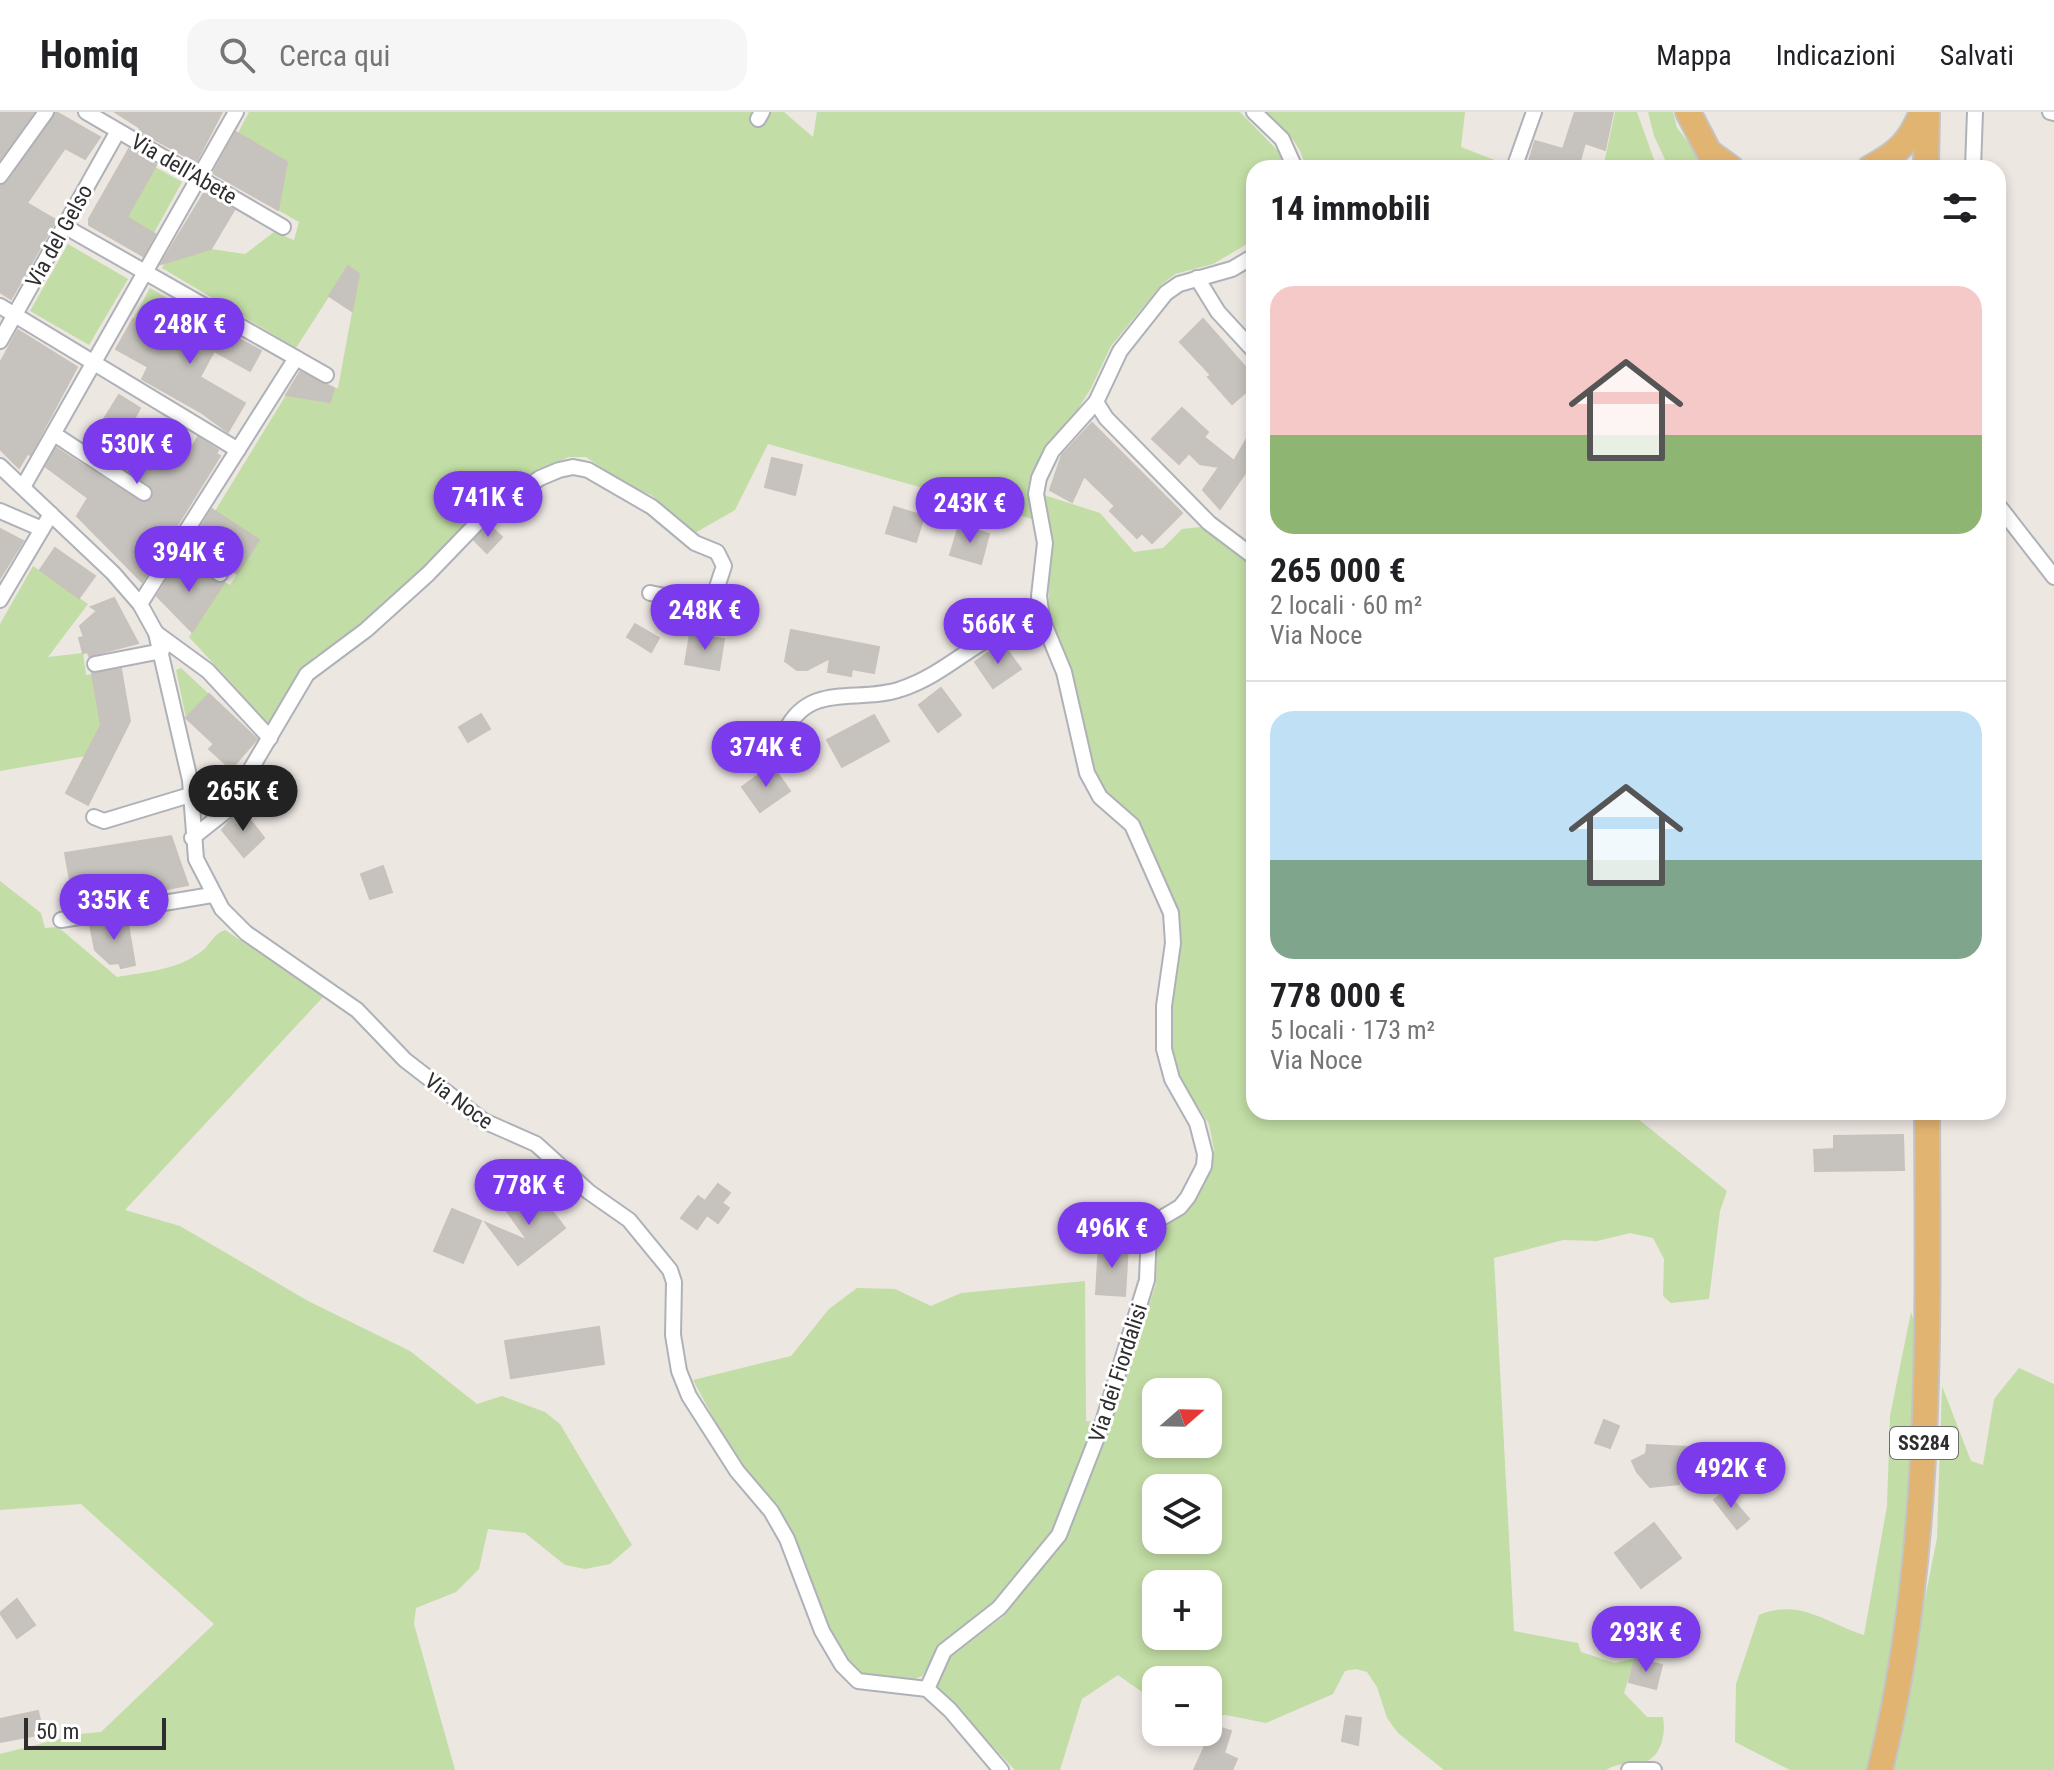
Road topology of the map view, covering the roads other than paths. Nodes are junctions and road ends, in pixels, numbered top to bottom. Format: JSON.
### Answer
{"nodes":[{"id":1,"x":46,"y":112,"type":"edge"},
{"id":2,"x":86,"y":112,"type":"edge"},
{"id":3,"x":236,"y":112,"type":"edge"},
{"id":4,"x":1254,"y":112,"type":"edge"},
{"id":5,"x":1534,"y":112,"type":"edge"},
{"id":6,"x":1924,"y":112,"type":"edge"},
{"id":7,"x":1975,"y":112,"type":"edge"},
{"id":8,"x":1691,"y":116,"type":"edge"},
{"id":9,"x":118,"y":131,"type":"junction"},
{"id":10,"x":1291,"y":160,"type":"edge"},
{"id":11,"x":1517,"y":160,"type":"edge"},
{"id":12,"x":1720,"y":160,"type":"edge"},
{"id":13,"x":1885,"y":160,"type":"edge"},
{"id":14,"x":1926,"y":160,"type":"edge"},
{"id":15,"x":1973,"y":160,"type":"edge"},
{"id":16,"x":0,"y":176,"type":"edge"},
{"id":17,"x":198,"y":178,"type":"junction"},
{"id":18,"x":64,"y":226,"type":"junction"},
{"id":19,"x":283,"y":227,"type":"dead end"},
{"id":20,"x":1246,"y":261,"type":"edge"},
{"id":21,"x":145,"y":273,"type":"junction"},
{"id":22,"x":1197,"y":278,"type":"junction"},
{"id":23,"x":0,"y":306,"type":"edge"},
{"id":24,"x":14,"y":315,"type":"junction"},
{"id":25,"x":0,"y":341,"type":"edge"},
{"id":26,"x":1246,"y":342,"type":"edge"},
{"id":27,"x":296,"y":358,"type":"junction"},
{"id":28,"x":93,"y":362,"type":"junction"},
{"id":29,"x":326,"y":375,"type":"dead end"},
{"id":30,"x":1096,"y":402,"type":"junction"},
{"id":31,"x":54,"y":434,"type":"junction"},
{"id":32,"x":238,"y":450,"type":"junction"},
{"id":33,"x":0,"y":466,"type":"edge"},
{"id":34,"x":23,"y":487,"type":"junction"},
{"id":35,"x":144,"y":493,"type":"dead end"},
{"id":36,"x":0,"y":511,"type":"edge"},
{"id":37,"x":51,"y":514,"type":"junction"},
{"id":38,"x":2006,"y":515,"type":"edge"},
{"id":39,"x":42,"y":529,"type":"junction"},
{"id":40,"x":177,"y":546,"type":"junction"},
{"id":41,"x":1246,"y":551,"type":"edge"},
{"id":42,"x":220,"y":574,"type":"dead end"},
{"id":43,"x":2054,"y":577,"type":"edge"},
{"id":44,"x":650,"y":593,"type":"dead end"},
{"id":45,"x":0,"y":600,"type":"edge"},
{"id":46,"x":140,"y":604,"type":"junction"},
{"id":47,"x":711,"y":605,"type":"junction"},
{"id":48,"x":742,"y":611,"type":"dead end"},
{"id":49,"x":1041,"y":614,"type":"junction"},
{"id":50,"x":156,"y":633,"type":"junction"},
{"id":51,"x":162,"y":651,"type":"junction"},
{"id":52,"x":95,"y":664,"type":"dead end"},
{"id":53,"x":786,"y":730,"type":"dead end"},
{"id":54,"x":270,"y":738,"type":"junction"},
{"id":55,"x":190,"y":795,"type":"junction"},
{"id":56,"x":94,"y":817,"type":"dead end"},
{"id":57,"x":192,"y":838,"type":"junction"},
{"id":58,"x":212,"y":895,"type":"junction"},
{"id":59,"x":61,"y":920,"type":"dead end"},
{"id":60,"x":1927,"y":1120,"type":"edge"},
{"id":61,"x":927,"y":1689,"type":"junction"},
{"id":62,"x":1001,"y":1770,"type":"edge"},
{"id":63,"x":1629,"y":1770,"type":"edge"},
{"id":64,"x":1654,"y":1770,"type":"edge"},
{"id":65,"x":1880,"y":1770,"type":"edge"}],
"edges":[{"from":1,"to":16,"type":"street"},
{"from":2,"to":9,"type":"street","name":"Via dell'Abete"},
{"from":3,"to":17,"type":"street"},
{"from":4,"to":10,"type":"street"},
{"from":5,"to":11,"type":"street"},
{"from":6,"to":13,"type":"main road"},
{"from":6,"to":14,"type":"main road"},
{"from":7,"to":15,"type":"street"},
{"from":8,"to":12,"type":"main road"},
{"from":9,"to":17,"type":"street","name":"Via dell'Abete"},
{"from":9,"to":18,"type":"street","name":"Via del Gelso"},
{"from":17,"to":19,"type":"street","name":"Via dell'Abete"},
{"from":17,"to":21,"type":"street"},
{"from":18,"to":21,"type":"street"},
{"from":18,"to":24,"type":"street","name":"Via del Gelso"},
{"from":20,"to":22,"type":"street","name":"Via dei Fiordalisi"},
{"from":21,"to":27,"type":"street"},
{"from":21,"to":28,"type":"street"},
{"from":22,"to":26,"type":"street"},
{"from":22,"to":30,"type":"street","name":"Via dei Fiordalisi"},
{"from":23,"to":24,"type":"street"},
{"from":24,"to":25,"type":"street","name":"Via del Gelso"},
{"from":24,"to":28,"type":"street"},
{"from":27,"to":29,"type":"street"},
{"from":27,"to":32,"type":"street"},
{"from":28,"to":31,"type":"street"},
{"from":28,"to":32,"type":"street"},
{"from":30,"to":41,"type":"street"},
{"from":30,"to":49,"type":"street","name":"Via dei Fiordalisi"},
{"from":31,"to":34,"type":"street"},
{"from":31,"to":35,"type":"street"},
{"from":32,"to":40,"type":"street"},
{"from":33,"to":34,"type":"street","name":"Via Noce"},
{"from":34,"to":37,"type":"street","name":"Via Noce"},
{"from":36,"to":39,"type":"street"},
{"from":37,"to":39,"type":"street"},
{"from":37,"to":46,"type":"street","name":"Via Noce"},
{"from":38,"to":43,"type":"street"},
{"from":39,"to":45,"type":"street"},
{"from":40,"to":42,"type":"street"},
{"from":40,"to":46,"type":"street"},
{"from":44,"to":47,"type":"street"},
{"from":46,"to":50,"type":"street","name":"Via Noce"},
{"from":47,"to":48,"type":"street"},
{"from":47,"to":54,"type":"street"},
{"from":49,"to":53,"type":"street"},
{"from":49,"to":61,"type":"street","name":"Via dei Fiordalisi"},
{"from":50,"to":51,"type":"street","name":"Via Noce"},
{"from":50,"to":54,"type":"street"},
{"from":51,"to":52,"type":"street"},
{"from":51,"to":55,"type":"street","name":"Via Noce"},
{"from":54,"to":57,"type":"street"},
{"from":55,"to":56,"type":"street"},
{"from":55,"to":57,"type":"street","name":"Via Noce"},
{"from":57,"to":58,"type":"street","name":"Via Noce"},
{"from":58,"to":59,"type":"street"},
{"from":58,"to":61,"type":"street","name":"Via Noce"},
{"from":60,"to":65,"type":"main road","number":"SS284"},
{"from":61,"to":62,"type":"street"},
{"from":63,"to":64,"type":"street"}]}
